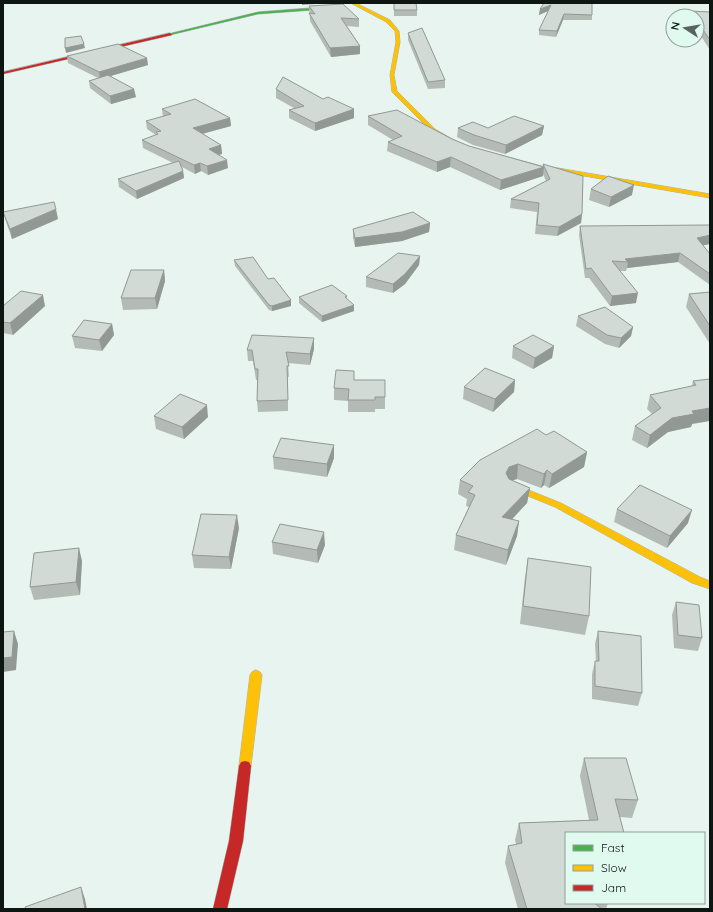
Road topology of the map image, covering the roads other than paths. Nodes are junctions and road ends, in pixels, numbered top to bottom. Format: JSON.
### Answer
{"nodes":[{"id":1,"x":355,"y":4,"type":"edge"},
{"id":2,"x":3,"y":73,"type":"edge"},
{"id":3,"x":465,"y":147,"type":"edge"},
{"id":4,"x":538,"y":166,"type":"edge"},
{"id":5,"x":710,"y":196,"type":"edge"},
{"id":6,"x":516,"y":488,"type":"edge"},
{"id":7,"x":710,"y":585,"type":"edge"},
{"id":8,"x":256,"y":675,"type":"dead end"},
{"id":9,"x":220,"y":909,"type":"edge"}],
"edges":[{"from":1,"to":2,"type":"street"},
{"from":1,"to":3,"type":"street"},
{"from":4,"to":5,"type":"street"},
{"from":6,"to":7,"type":"street"},
{"from":8,"to":9,"type":"street"}]}
